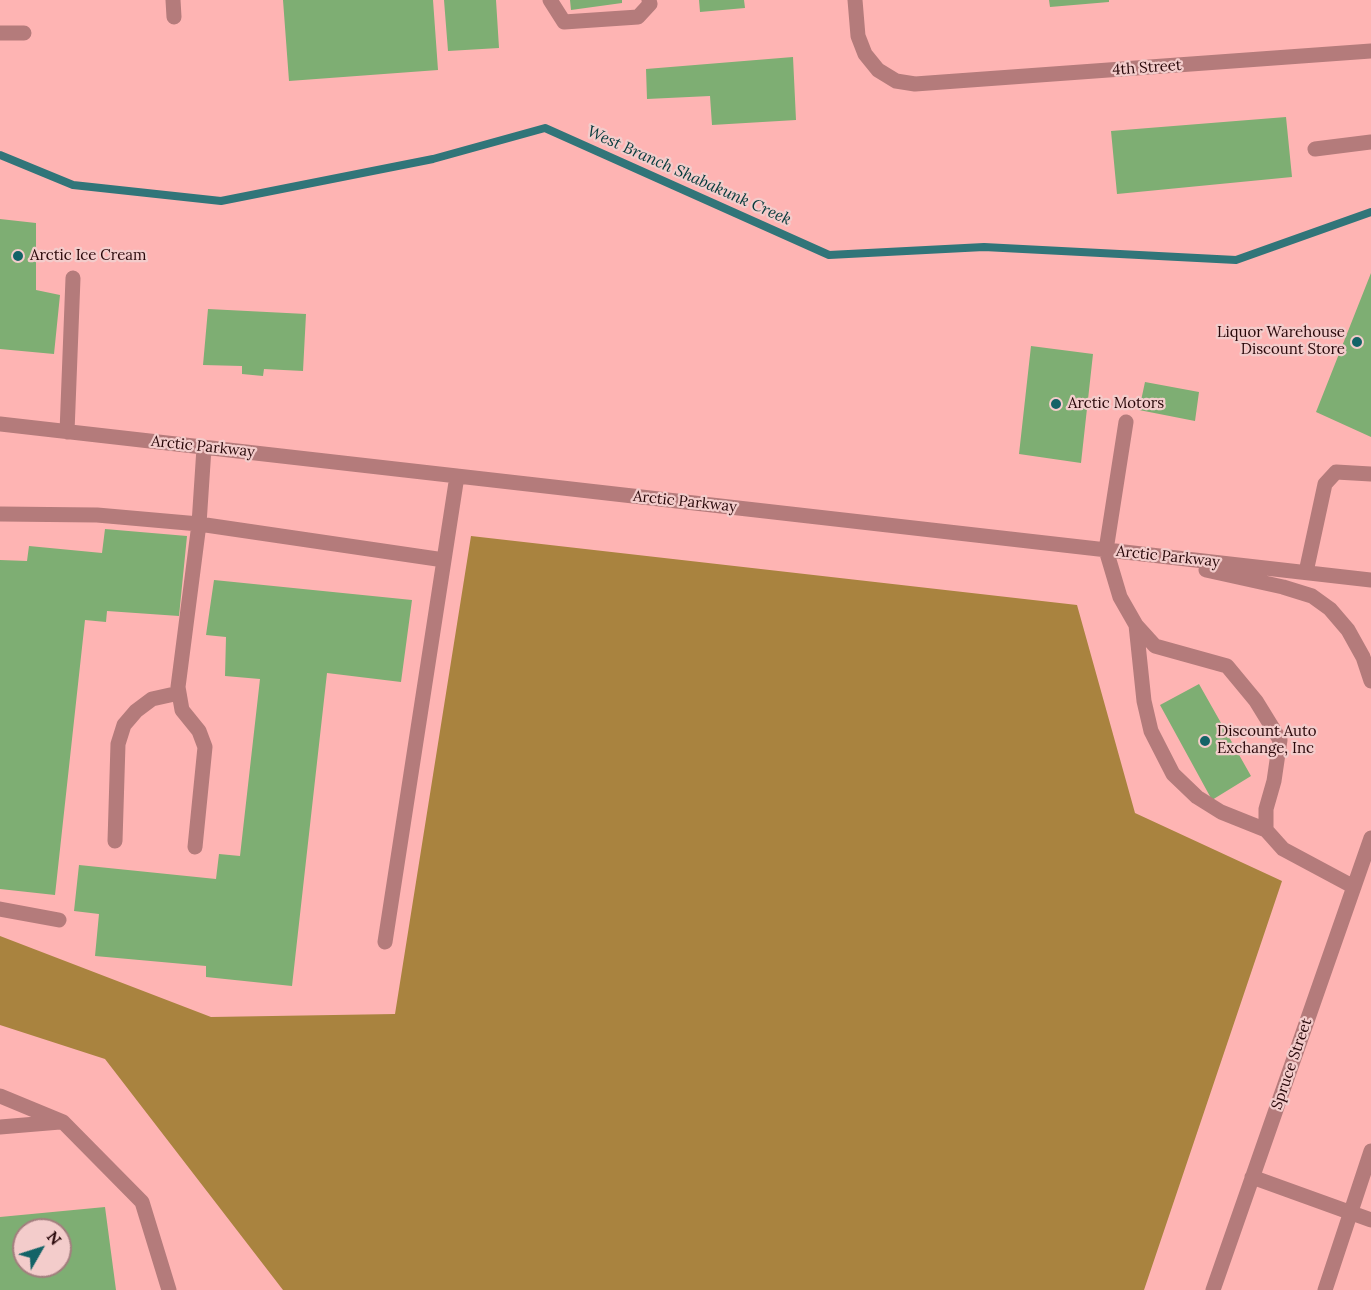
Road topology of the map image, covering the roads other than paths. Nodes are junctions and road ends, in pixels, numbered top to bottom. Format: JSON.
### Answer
{"nodes":[{"id":1,"x":173,"y":0,"type":"edge"},
{"id":2,"x":550,"y":0,"type":"edge"},
{"id":3,"x":650,"y":0,"type":"edge"},
{"id":4,"x":855,"y":0,"type":"edge"},
{"id":5,"x":174,"y":17,"type":"dead end"},
{"id":6,"x":0,"y":33,"type":"edge"},
{"id":7,"x":24,"y":33,"type":"dead end"},
{"id":8,"x":1371,"y":51,"type":"edge"},
{"id":9,"x":1371,"y":142,"type":"edge"},
{"id":10,"x":1315,"y":149,"type":"dead end"},
{"id":11,"x":73,"y":278,"type":"dead end"},
{"id":12,"x":1126,"y":422,"type":"dead end"},
{"id":13,"x":0,"y":424,"type":"edge"},
{"id":14,"x":67,"y":432,"type":"junction"},
{"id":15,"x":204,"y":448,"type":"junction"},
{"id":16,"x":1371,"y":474,"type":"edge"},
{"id":17,"x":457,"y":476,"type":"junction"},
{"id":18,"x":0,"y":514,"type":"edge"},
{"id":19,"x":199,"y":524,"type":"junction"},
{"id":20,"x":1106,"y":550,"type":"junction"},
{"id":21,"x":444,"y":560,"type":"junction"},
{"id":22,"x":1306,"y":572,"type":"junction"},
{"id":23,"x":1371,"y":580,"type":"edge"},
{"id":24,"x":1136,"y":625,"type":"junction"},
{"id":25,"x":1371,"y":681,"type":"edge"},
{"id":26,"x":179,"y":693,"type":"junction"},
{"id":27,"x":1266,"y":830,"type":"junction"},
{"id":28,"x":1371,"y":838,"type":"edge"},
{"id":29,"x":115,"y":840,"type":"dead end"},
{"id":30,"x":195,"y":847,"type":"dead end"},
{"id":31,"x":1354,"y":887,"type":"junction"},
{"id":32,"x":0,"y":909,"type":"edge"},
{"id":33,"x":59,"y":920,"type":"dead end"},
{"id":34,"x":385,"y":942,"type":"dead end"},
{"id":35,"x":0,"y":1096,"type":"edge"},
{"id":36,"x":63,"y":1122,"type":"junction"},
{"id":37,"x":0,"y":1127,"type":"edge"},
{"id":38,"x":1371,"y":1151,"type":"edge"},
{"id":39,"x":1252,"y":1177,"type":"junction"},
{"id":40,"x":1351,"y":1213,"type":"junction"},
{"id":41,"x":1371,"y":1220,"type":"edge"},
{"id":42,"x":170,"y":1290,"type":"edge"},
{"id":43,"x":1213,"y":1290,"type":"edge"},
{"id":44,"x":1325,"y":1290,"type":"edge"}],
"edges":[{"from":1,"to":5,"type":"street"},
{"from":2,"to":3,"type":"street"},
{"from":4,"to":8,"type":"street","name":"4th Street"},
{"from":6,"to":7,"type":"street"},
{"from":9,"to":10,"type":"street"},
{"from":11,"to":14,"type":"street"},
{"from":12,"to":20,"type":"street"},
{"from":13,"to":14,"type":"street","name":"Arctic Parkway"},
{"from":14,"to":15,"type":"street","name":"Arctic Parkway"},
{"from":15,"to":17,"type":"street","name":"Arctic Parkway"},
{"from":15,"to":19,"type":"street"},
{"from":16,"to":22,"type":"street"},
{"from":17,"to":20,"type":"street","name":"Arctic Parkway"},
{"from":17,"to":21,"type":"street"},
{"from":18,"to":19,"type":"street"},
{"from":19,"to":21,"type":"street"},
{"from":19,"to":26,"type":"street"},
{"from":20,"to":22,"type":"street","name":"Arctic Parkway"},
{"from":20,"to":24,"type":"street"},
{"from":20,"to":25,"type":"street"},
{"from":21,"to":34,"type":"street"},
{"from":22,"to":23,"type":"street","name":"Arctic Parkway"},
{"from":24,"to":27,"type":"street"},
{"from":24,"to":27,"type":"street"},
{"from":26,"to":29,"type":"street"},
{"from":26,"to":30,"type":"street"},
{"from":27,"to":31,"type":"street"},
{"from":28,"to":31,"type":"street","name":"Spruce Street"},
{"from":31,"to":39,"type":"street","name":"Spruce Street"},
{"from":32,"to":33,"type":"street"},
{"from":35,"to":36,"type":"street"},
{"from":36,"to":37,"type":"street"},
{"from":36,"to":42,"type":"street"},
{"from":38,"to":40,"type":"street"},
{"from":39,"to":40,"type":"street"},
{"from":39,"to":43,"type":"street","name":"Spruce Street"},
{"from":40,"to":41,"type":"street"},
{"from":40,"to":44,"type":"street"}]}
